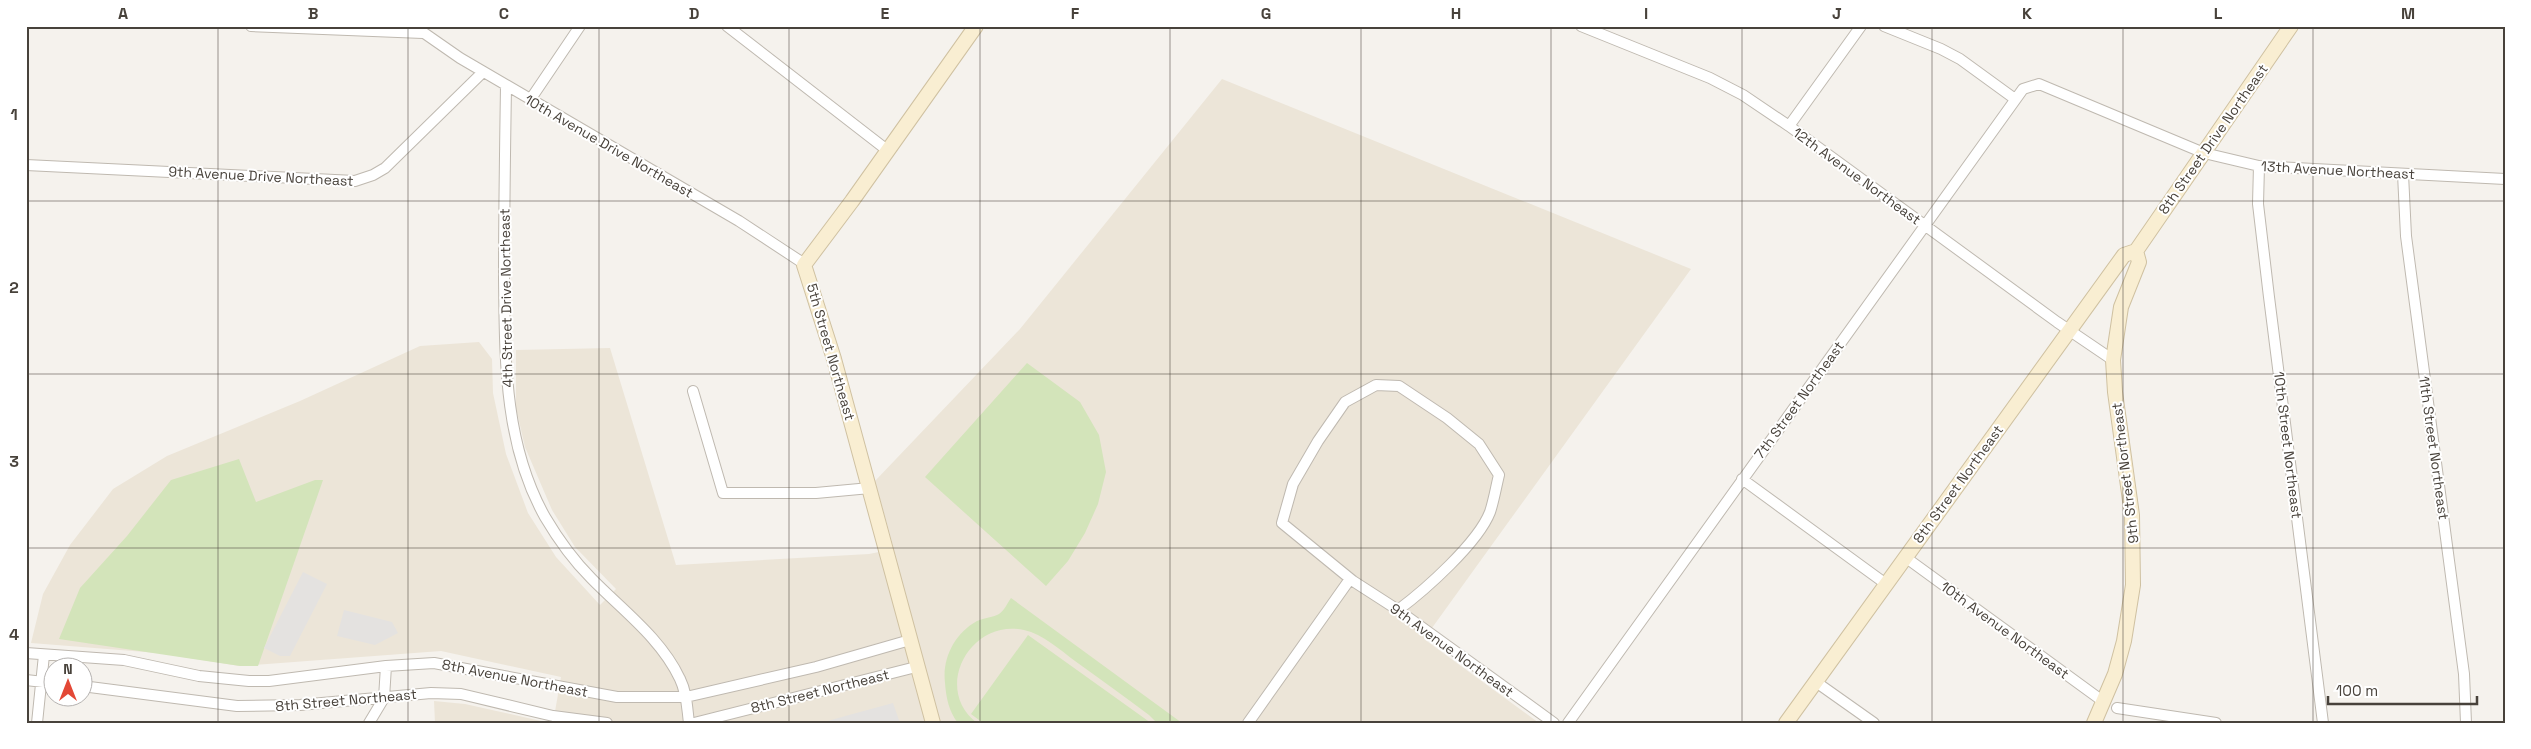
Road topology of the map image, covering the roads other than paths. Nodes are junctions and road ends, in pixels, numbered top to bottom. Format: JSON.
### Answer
{"nodes":[{"id":1,"x":251,"y":26,"type":"edge"},
{"id":2,"x":414,"y":26,"type":"edge"},
{"id":3,"x":580,"y":26,"type":"edge"},
{"id":4,"x":728,"y":26,"type":"edge"},
{"id":5,"x":976,"y":26,"type":"edge"},
{"id":6,"x":1581,"y":26,"type":"edge"},
{"id":7,"x":1861,"y":26,"type":"edge"},
{"id":8,"x":1884,"y":26,"type":"edge"},
{"id":9,"x":2291,"y":26,"type":"edge"},
{"id":10,"x":423,"y":33,"type":"junction"},
{"id":11,"x":483,"y":72,"type":"junction"},
{"id":12,"x":2036,"y":83,"type":"joint"},
{"id":13,"x":506,"y":86,"type":"junction"},
{"id":14,"x":2015,"y":99,"type":"junction"},
{"id":15,"x":530,"y":100,"type":"junction"},
{"id":16,"x":1790,"y":126,"type":"junction"},
{"id":17,"x":887,"y":150,"type":"junction"},
{"id":18,"x":2204,"y":153,"type":"junction"},
{"id":19,"x":26,"y":164,"type":"edge"},
{"id":20,"x":2259,"y":166,"type":"junction"},
{"id":21,"x":2403,"y":174,"type":"junction"},
{"id":22,"x":2505,"y":179,"type":"edge"},
{"id":23,"x":1925,"y":226,"type":"junction"},
{"id":24,"x":2136,"y":251,"type":"junction"},
{"id":25,"x":804,"y":265,"type":"junction"},
{"id":26,"x":2069,"y":331,"type":"junction"},
{"id":27,"x":2113,"y":360,"type":"junction"},
{"id":28,"x":693,"y":391,"type":"dead end"},
{"id":29,"x":1742,"y":479,"type":"junction"},
{"id":30,"x":870,"y":488,"type":"junction"},
{"id":31,"x":1905,"y":557,"type":"junction"},
{"id":32,"x":1350,"y":579,"type":"junction"},
{"id":33,"x":1886,"y":584,"type":"junction"},
{"id":34,"x":1398,"y":610,"type":"junction"},
{"id":35,"x":910,"y":640,"type":"junction"},
{"id":36,"x":26,"y":653,"type":"edge"},
{"id":37,"x":44,"y":655,"type":"junction"},
{"id":38,"x":386,"y":666,"type":"junction"},
{"id":39,"x":916,"y":667,"type":"junction"},
{"id":40,"x":26,"y":680,"type":"edge"},
{"id":41,"x":41,"y":682,"type":"junction"},
{"id":42,"x":1816,"y":682,"type":"junction"},
{"id":43,"x":92,"y":687,"type":"edge"},
{"id":44,"x":686,"y":697,"type":"junction"},
{"id":45,"x":384,"y":698,"type":"junction"},
{"id":46,"x":2110,"y":705,"type":"junction"},
{"id":47,"x":37,"y":723,"type":"edge"},
{"id":48,"x":369,"y":723,"type":"edge"},
{"id":49,"x":607,"y":723,"type":"edge"},
{"id":50,"x":689,"y":723,"type":"edge"},
{"id":51,"x":694,"y":723,"type":"edge"},
{"id":52,"x":933,"y":723,"type":"edge"},
{"id":53,"x":1248,"y":723,"type":"edge"},
{"id":54,"x":1554,"y":723,"type":"edge"},
{"id":55,"x":1568,"y":723,"type":"edge"},
{"id":56,"x":1786,"y":723,"type":"edge"},
{"id":57,"x":1874,"y":723,"type":"edge"},
{"id":58,"x":2094,"y":723,"type":"edge"},
{"id":59,"x":2216,"y":723,"type":"edge"},
{"id":60,"x":2323,"y":723,"type":"edge"},
{"id":61,"x":2466,"y":723,"type":"edge"}],
"edges":[{"from":1,"to":10,"type":"street"},
{"from":2,"to":10,"type":"street","name":"10th Avenue Drive Northeast"},
{"from":3,"to":15,"type":"street"},
{"from":4,"to":17,"type":"street"},
{"from":5,"to":17,"type":"main road","name":"5th Street Northeast"},
{"from":6,"to":16,"type":"street","name":"12th Avenue Northeast"},
{"from":7,"to":16,"type":"street"},
{"from":8,"to":14,"type":"street"},
{"from":9,"to":18,"type":"main road","name":"8th Street Drive Northeast"},
{"from":10,"to":11,"type":"street","name":"10th Avenue Drive Northeast"},
{"from":11,"to":13,"type":"street","name":"10th Avenue Drive Northeast"},
{"from":11,"to":19,"type":"street","name":"9th Avenue Drive Northeast"},
{"from":12,"to":14,"type":"street","name":"7th Street Northeast"},
{"from":12,"to":18,"type":"street","name":"13th Avenue Northeast"},
{"from":13,"to":15,"type":"street","name":"10th Avenue Drive Northeast"},
{"from":13,"to":44,"type":"street","name":"4th Street Drive Northeast"},
{"from":14,"to":23,"type":"street","name":"7th Street Northeast"},
{"from":15,"to":25,"type":"street","name":"10th Avenue Drive Northeast"},
{"from":16,"to":23,"type":"street","name":"12th Avenue Northeast"},
{"from":17,"to":25,"type":"main road","name":"5th Street Northeast"},
{"from":18,"to":20,"type":"street","name":"13th Avenue Northeast"},
{"from":18,"to":24,"type":"main road","name":"8th Street Drive Northeast"},
{"from":20,"to":21,"type":"street","name":"13th Avenue Northeast"},
{"from":20,"to":60,"type":"street","name":"10th Street Northeast"},
{"from":21,"to":22,"type":"street","name":"13th Avenue Northeast"},
{"from":21,"to":61,"type":"street","name":"11th Street Northeast"},
{"from":23,"to":26,"type":"street","name":"12th Avenue Northeast"},
{"from":23,"to":29,"type":"street","name":"7th Street Northeast"},
{"from":24,"to":26,"type":"main road","name":"8th Street Northeast"},
{"from":24,"to":27,"type":"main road","name":"9th Street Northeast"},
{"from":25,"to":30,"type":"main road","name":"5th Street Northeast"},
{"from":26,"to":27,"type":"street","name":"12th Avenue Northeast"},
{"from":26,"to":31,"type":"main road","name":"8th Street Northeast"},
{"from":27,"to":46,"type":"main road","name":"9th Street Northeast"},
{"from":28,"to":30,"type":"street"},
{"from":29,"to":33,"type":"street"},
{"from":29,"to":55,"type":"street","name":"7th Street Northeast"},
{"from":30,"to":35,"type":"main road","name":"5th Street Northeast"},
{"from":31,"to":33,"type":"main road","name":"8th Street Northeast"},
{"from":31,"to":46,"type":"street","name":"10th Avenue Northeast"},
{"from":32,"to":34,"type":"street","name":"9th Avenue Northeast"},
{"from":32,"to":34,"type":"street","name":"9th Avenue Northeast"},
{"from":32,"to":53,"type":"street"},
{"from":33,"to":42,"type":"main road","name":"8th Street Northeast"},
{"from":34,"to":54,"type":"street","name":"9th Avenue Northeast"},
{"from":35,"to":39,"type":"main road","name":"5th Street Northeast"},
{"from":35,"to":44,"type":"street","name":"8th Avenue Northeast"},
{"from":36,"to":37,"type":"street","name":"8th Avenue Northeast"},
{"from":37,"to":38,"type":"street","name":"8th Avenue Northeast"},
{"from":37,"to":41,"type":"street"},
{"from":38,"to":44,"type":"street","name":"8th Avenue Northeast"},
{"from":38,"to":45,"type":"street"},
{"from":39,"to":51,"type":"street","name":"8th Street Northeast"},
{"from":39,"to":52,"type":"main road","name":"5th Street Northeast"},
{"from":40,"to":41,"type":"street"},
{"from":41,"to":47,"type":"street"},
{"from":42,"to":56,"type":"main road","name":"8th Street Northeast"},
{"from":42,"to":57,"type":"street"},
{"from":43,"to":45,"type":"street","name":"8th Street Northeast"},
{"from":44,"to":50,"type":"street","name":"4th Street Drive Northeast"},
{"from":45,"to":48,"type":"street"},
{"from":45,"to":49,"type":"street","name":"8th Street Northeast"},
{"from":46,"to":58,"type":"main road","name":"9th Street Northeast"},
{"from":46,"to":59,"type":"street","name":"10th Avenue Northeast"}]}
